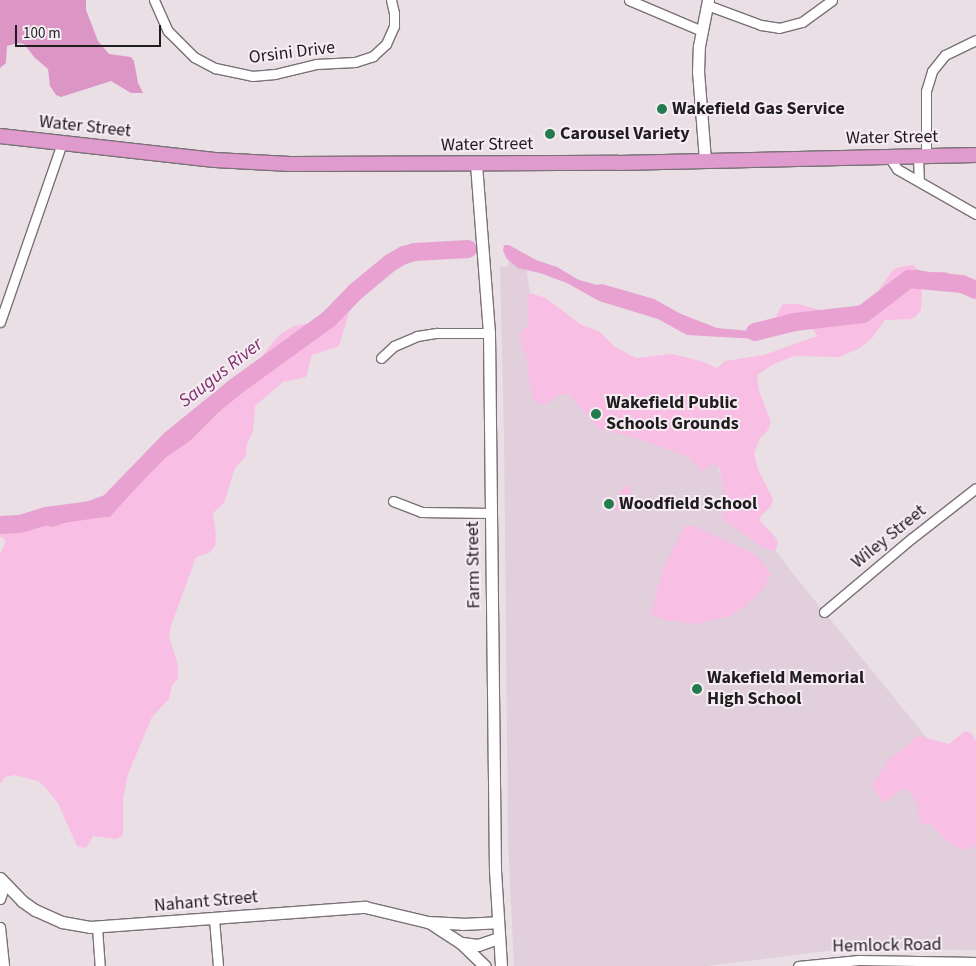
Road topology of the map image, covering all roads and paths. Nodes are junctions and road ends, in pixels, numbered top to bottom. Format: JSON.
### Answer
{"nodes":[{"id":1,"x":154,"y":0,"type":"edge"},
{"id":2,"x":391,"y":0,"type":"edge"},
{"id":3,"x":629,"y":0,"type":"edge"},
{"id":4,"x":832,"y":0,"type":"edge"},
{"id":5,"x":708,"y":3,"type":"edge"},
{"id":6,"x":702,"y":31,"type":"junction"},
{"id":7,"x":976,"y":40,"type":"edge"},
{"id":8,"x":0,"y":136,"type":"edge"},
{"id":9,"x":62,"y":143,"type":"junction"},
{"id":10,"x":976,"y":155,"type":"edge"},
{"id":11,"x":922,"y":156,"type":"junction"},
{"id":12,"x":889,"y":157,"type":"junction"},
{"id":13,"x":705,"y":160,"type":"junction"},
{"id":14,"x":476,"y":164,"type":"junction"},
{"id":15,"x":919,"y":181,"type":"junction"},
{"id":16,"x":976,"y":214,"type":"edge"},
{"id":17,"x":0,"y":322,"type":"edge"},
{"id":18,"x":489,"y":333,"type":"junction"},
{"id":19,"x":381,"y":358,"type":"dead end"},
{"id":20,"x":976,"y":488,"type":"edge"},
{"id":21,"x":393,"y":501,"type":"dead end"},
{"id":22,"x":491,"y":513,"type":"junction"},
{"id":23,"x":824,"y":612,"type":"dead end"},
{"id":24,"x":3,"y":881,"type":"edge"},
{"id":25,"x":0,"y":899,"type":"edge"},
{"id":26,"x":214,"y":920,"type":"junction"},
{"id":27,"x":428,"y":922,"type":"junction"},
{"id":28,"x":497,"y":922,"type":"junction"},
{"id":29,"x":0,"y":927,"type":"edge"},
{"id":30,"x":97,"y":927,"type":"junction"},
{"id":31,"x":498,"y":938,"type":"junction"},
{"id":32,"x":461,"y":943,"type":"junction"},
{"id":33,"x":976,"y":962,"type":"edge"},
{"id":34,"x":4,"y":966,"type":"edge"},
{"id":35,"x":100,"y":966,"type":"edge"},
{"id":36,"x":218,"y":966,"type":"edge"},
{"id":37,"x":486,"y":966,"type":"edge"},
{"id":38,"x":501,"y":966,"type":"edge"},
{"id":39,"x":798,"y":966,"type":"edge"}],
"edges":[{"from":1,"to":2,"type":"street","name":"Orsini Drive"},
{"from":3,"to":6,"type":"street"},
{"from":4,"to":5,"type":"street"},
{"from":5,"to":6,"type":"main road"},
{"from":6,"to":13,"type":"main road"},
{"from":7,"to":11,"type":"street"},
{"from":8,"to":9,"type":"main road","name":"Water Street"},
{"from":9,"to":14,"type":"main road","name":"Water Street"},
{"from":9,"to":17,"type":"street"},
{"from":10,"to":11,"type":"main road","name":"Water Street"},
{"from":11,"to":12,"type":"main road","name":"Water Street"},
{"from":11,"to":15,"type":"street"},
{"from":12,"to":13,"type":"main road","name":"Water Street"},
{"from":12,"to":15,"type":"street"},
{"from":13,"to":14,"type":"main road","name":"Water Street"},
{"from":14,"to":18,"type":"main road","name":"Farm Street"},
{"from":15,"to":16,"type":"street"},
{"from":18,"to":19,"type":"street"},
{"from":18,"to":22,"type":"main road","name":"Farm Street"},
{"from":20,"to":23,"type":"street","name":"Wiley Street"},
{"from":21,"to":22,"type":"street"},
{"from":22,"to":28,"type":"main road","name":"Farm Street"},
{"from":24,"to":25,"type":"street"},
{"from":24,"to":30,"type":"main road","name":"Nahant Street"},
{"from":26,"to":27,"type":"main road","name":"Nahant Street"},
{"from":26,"to":30,"type":"main road","name":"Nahant Street"},
{"from":26,"to":36,"type":"street"},
{"from":27,"to":28,"type":"main road","name":"Nahant Street"},
{"from":27,"to":32,"type":"main road","name":"Nahant Street"},
{"from":28,"to":31,"type":"main road","name":"Farm Street"},
{"from":29,"to":34,"type":"street"},
{"from":30,"to":35,"type":"street"},
{"from":31,"to":32,"type":"main road"},
{"from":31,"to":38,"type":"main road","name":"Farm Street"},
{"from":32,"to":37,"type":"main road","name":"Nahant Street"},
{"from":33,"to":39,"type":"street","name":"Hemlock Road"}]}
